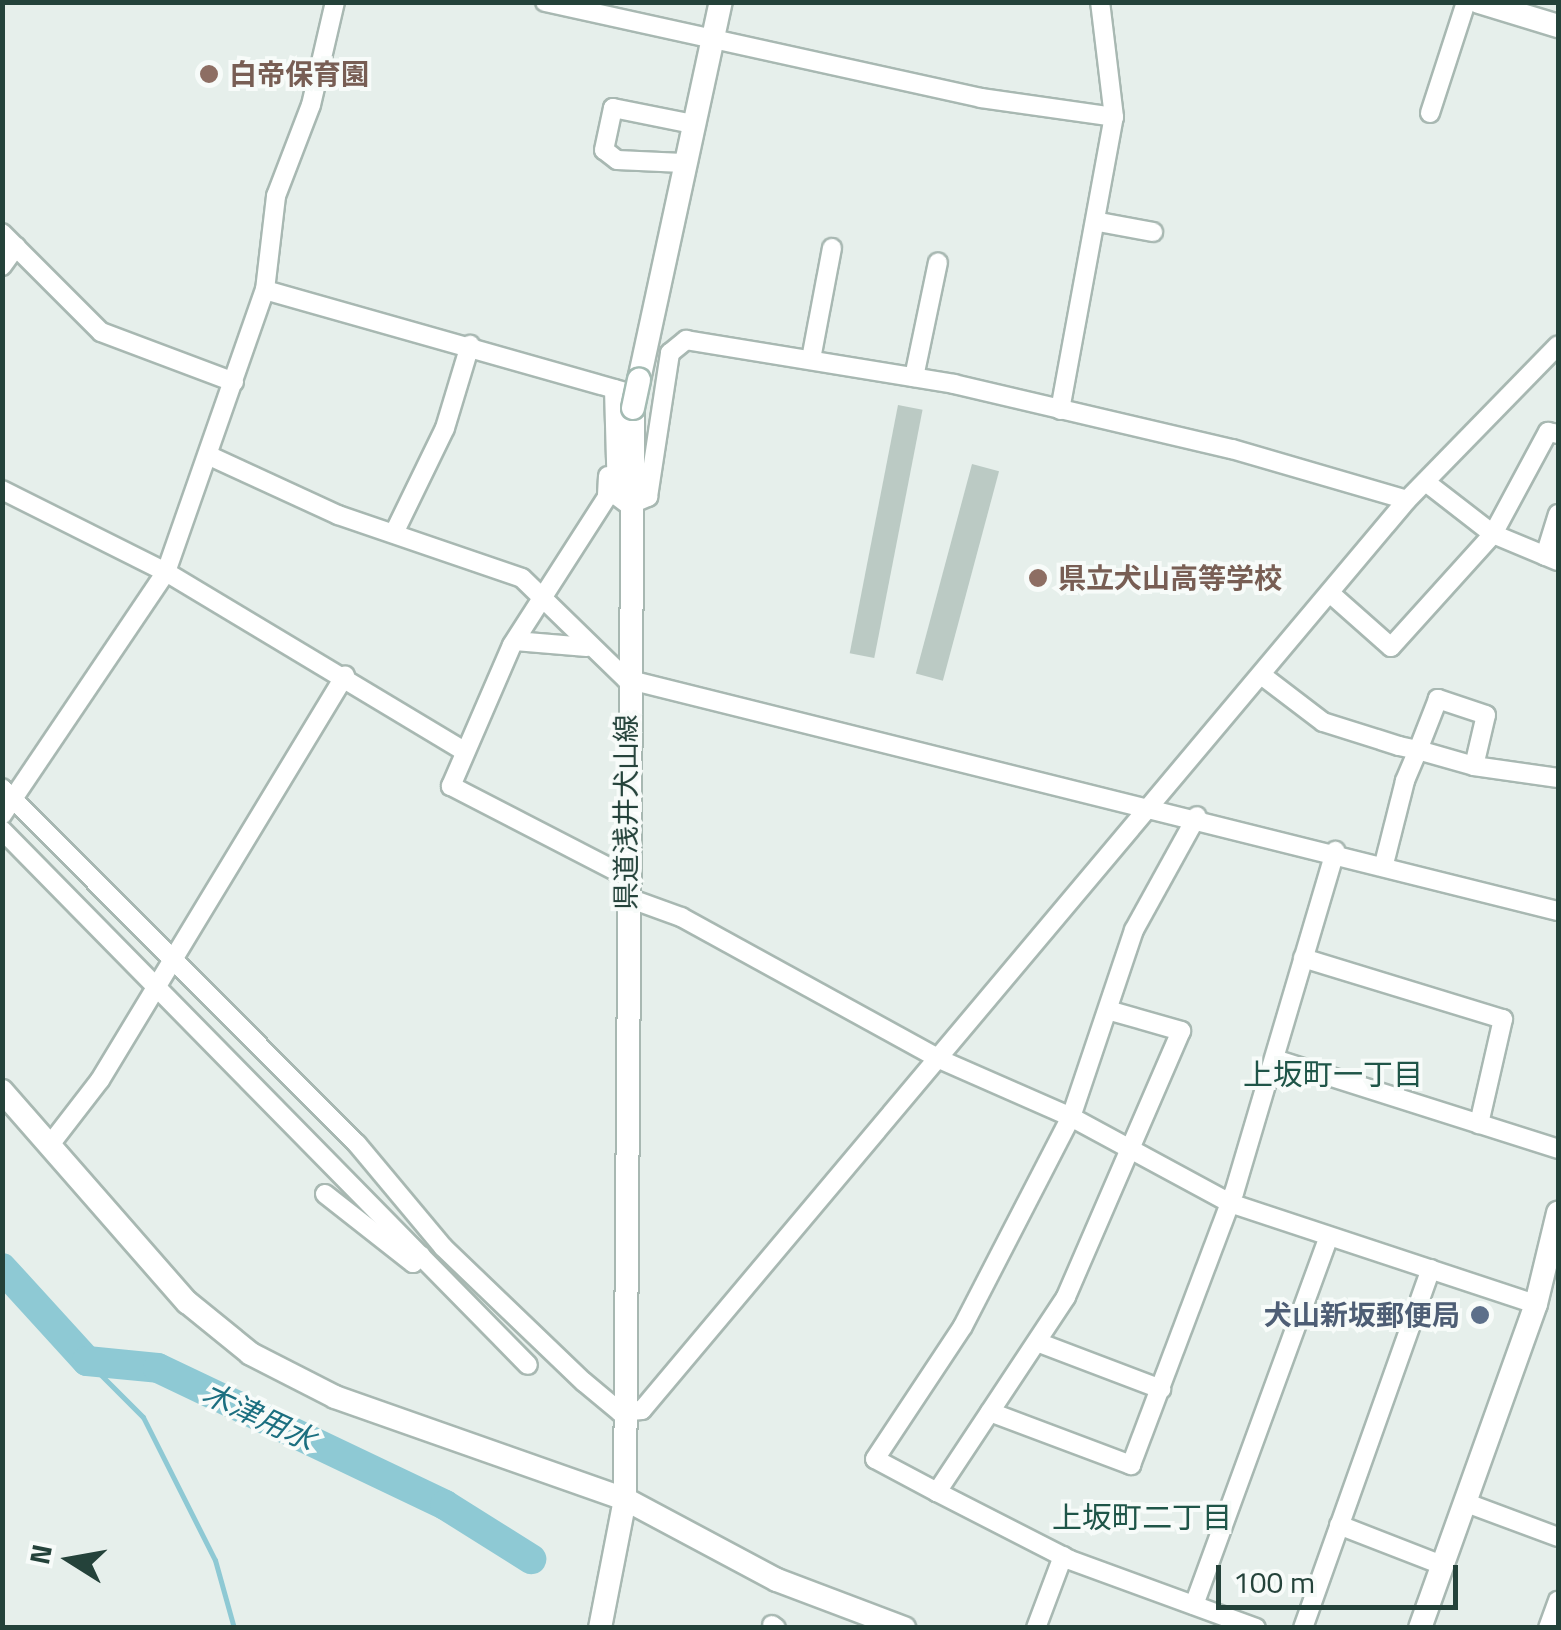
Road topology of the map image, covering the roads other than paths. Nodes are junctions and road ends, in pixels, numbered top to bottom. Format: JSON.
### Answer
{"nodes":[{"id":1,"x":335,"y":2,"type":"edge"},
{"id":2,"x":545,"y":2,"type":"edge"},
{"id":3,"x":721,"y":2,"type":"edge"},
{"id":4,"x":1100,"y":2,"type":"edge"},
{"id":5,"x":1466,"y":2,"type":"edge"},
{"id":6,"x":1479,"y":2,"type":"edge"},
{"id":7,"x":1558,"y":26,"type":"edge"},
{"id":8,"x":712,"y":40,"type":"junction"},
{"id":9,"x":1430,"y":113,"type":"dead end"},
{"id":10,"x":1114,"y":117,"type":"junction"},
{"id":11,"x":693,"y":124,"type":"junction"},
{"id":12,"x":682,"y":163,"type":"junction"},
{"id":13,"x":1099,"y":222,"type":"junction"},
{"id":14,"x":2,"y":232,"type":"edge"},
{"id":15,"x":1153,"y":232,"type":"dead end"},
{"id":16,"x":16,"y":247,"type":"junction"},
{"id":17,"x":832,"y":248,"type":"dead end"},
{"id":18,"x":938,"y":262,"type":"dead end"},
{"id":19,"x":2,"y":266,"type":"edge"},
{"id":20,"x":265,"y":290,"type":"junction"},
{"id":21,"x":470,"y":345,"type":"junction"},
{"id":22,"x":1557,"y":348,"type":"edge"},
{"id":23,"x":811,"y":360,"type":"junction"},
{"id":24,"x":914,"y":377,"type":"junction"},
{"id":25,"x":234,"y":382,"type":"junction"},
{"id":26,"x":614,"y":389,"type":"junction"},
{"id":27,"x":662,"y":400,"type":"junction"},
{"id":28,"x":1060,"y":410,"type":"junction"},
{"id":29,"x":1558,"y":434,"type":"edge"},
{"id":30,"x":614,"y":452,"type":"junction"},
{"id":31,"x":212,"y":457,"type":"junction"},
{"id":32,"x":1427,"y":483,"type":"junction"},
{"id":33,"x":2,"y":490,"type":"edge"},
{"id":34,"x":1408,"y":500,"type":"junction"},
{"id":35,"x":629,"y":505,"type":"junction"},
{"id":36,"x":1558,"y":514,"type":"edge"},
{"id":37,"x":396,"y":530,"type":"junction"},
{"id":38,"x":1493,"y":534,"type":"junction"},
{"id":39,"x":1552,"y":558,"type":"edge"},
{"id":40,"x":166,"y":572,"type":"junction"},
{"id":41,"x":544,"y":594,"type":"junction"},
{"id":42,"x":1332,"y":594,"type":"junction"},
{"id":43,"x":515,"y":641,"type":"junction"},
{"id":44,"x":588,"y":647,"type":"junction"},
{"id":45,"x":345,"y":675,"type":"junction"},
{"id":46,"x":1264,"y":677,"type":"junction"},
{"id":47,"x":626,"y":680,"type":"junction"},
{"id":48,"x":461,"y":749,"type":"junction"},
{"id":49,"x":1418,"y":750,"type":"junction"},
{"id":50,"x":1474,"y":766,"type":"junction"},
{"id":51,"x":1558,"y":778,"type":"edge"},
{"id":52,"x":7,"y":801,"type":"edge"},
{"id":53,"x":1155,"y":806,"type":"junction"},
{"id":54,"x":1198,"y":816,"type":"junction"},
{"id":55,"x":2,"y":830,"type":"edge"},
{"id":56,"x":1335,"y":851,"type":"junction"},
{"id":57,"x":1384,"y":864,"type":"junction"},
{"id":58,"x":626,"y":886,"type":"junction"},
{"id":59,"x":1558,"y":910,"type":"edge"},
{"id":60,"x":174,"y":958,"type":"junction"},
{"id":61,"x":1302,"y":958,"type":"junction"},
{"id":62,"x":159,"y":986,"type":"junction"},
{"id":63,"x":1111,"y":1012,"type":"junction"},
{"id":64,"x":939,"y":1059,"type":"junction"},
{"id":65,"x":1278,"y":1060,"type":"junction"},
{"id":66,"x":2,"y":1092,"type":"edge"},
{"id":67,"x":1070,"y":1116,"type":"junction"},
{"id":68,"x":1480,"y":1124,"type":"junction"},
{"id":69,"x":50,"y":1146,"type":"junction"},
{"id":70,"x":1130,"y":1148,"type":"junction"},
{"id":71,"x":1558,"y":1150,"type":"edge"},
{"id":72,"x":325,"y":1194,"type":"dead end"},
{"id":73,"x":1230,"y":1203,"type":"junction"},
{"id":74,"x":1558,"y":1213,"type":"edge"},
{"id":75,"x":1330,"y":1238,"type":"junction"},
{"id":76,"x":438,"y":1241,"type":"junction"},
{"id":77,"x":420,"y":1256,"type":"junction"},
{"id":78,"x":1431,"y":1268,"type":"junction"},
{"id":79,"x":1536,"y":1304,"type":"junction"},
{"id":80,"x":1037,"y":1342,"type":"junction"},
{"id":81,"x":528,"y":1365,"type":"dead end"},
{"id":82,"x":1161,"y":1389,"type":"junction"},
{"id":83,"x":620,"y":1412,"type":"junction"},
{"id":84,"x":990,"y":1412,"type":"junction"},
{"id":85,"x":937,"y":1492,"type":"junction"},
{"id":86,"x":625,"y":1499,"type":"junction"},
{"id":87,"x":1464,"y":1502,"type":"junction"},
{"id":88,"x":1339,"y":1526,"type":"junction"},
{"id":89,"x":1558,"y":1537,"type":"edge"},
{"id":90,"x":1063,"y":1556,"type":"junction"},
{"id":91,"x":1442,"y":1565,"type":"junction"},
{"id":92,"x":1558,"y":1601,"type":"edge"},
{"id":93,"x":1194,"y":1605,"type":"junction"},
{"id":94,"x":600,"y":1628,"type":"edge"},
{"id":95,"x":904,"y":1628,"type":"edge"},
{"id":96,"x":1036,"y":1628,"type":"edge"},
{"id":97,"x":1256,"y":1628,"type":"edge"},
{"id":98,"x":1303,"y":1628,"type":"edge"},
{"id":99,"x":1420,"y":1628,"type":"edge"},
{"id":100,"x":1548,"y":1628,"type":"edge"}],
"edges":[{"from":1,"to":20,"type":"street"},
{"from":2,"to":8,"type":"street"},
{"from":3,"to":8,"type":"main road","name":"県道浅井犬山線"},
{"from":4,"to":10,"type":"street"},
{"from":5,"to":9,"type":"street"},
{"from":6,"to":7,"type":"main road"},
{"from":8,"to":10,"type":"street"},
{"from":8,"to":11,"type":"main road","name":"県道浅井犬山線"},
{"from":10,"to":13,"type":"street"},
{"from":11,"to":12,"type":"main road","name":"県道浅井犬山線"},
{"from":11,"to":12,"type":"street"},
{"from":12,"to":35,"type":"main road","name":"県道浅井犬山線","bridge":true},
{"from":13,"to":15,"type":"street"},
{"from":13,"to":28,"type":"street"},
{"from":14,"to":16,"type":"street"},
{"from":16,"to":19,"type":"street"},
{"from":16,"to":25,"type":"street"},
{"from":17,"to":23,"type":"street"},
{"from":18,"to":24,"type":"street"},
{"from":20,"to":21,"type":"street"},
{"from":20,"to":25,"type":"street"},
{"from":21,"to":26,"type":"street"},
{"from":21,"to":37,"type":"street"},
{"from":22,"to":32,"type":"street"},
{"from":23,"to":24,"type":"street"},
{"from":23,"to":27,"type":"street"},
{"from":24,"to":28,"type":"street"},
{"from":25,"to":31,"type":"street"},
{"from":26,"to":27,"type":"street"},
{"from":26,"to":30,"type":"street"},
{"from":27,"to":35,"type":"street"},
{"from":28,"to":34,"type":"street"},
{"from":29,"to":38,"type":"street"},
{"from":30,"to":35,"type":"street"},
{"from":30,"to":41,"type":"street"},
{"from":31,"to":37,"type":"street"},
{"from":31,"to":40,"type":"street"},
{"from":32,"to":34,"type":"street"},
{"from":32,"to":38,"type":"street"},
{"from":33,"to":40,"type":"street"},
{"from":34,"to":42,"type":"street"},
{"from":35,"to":47,"type":"main road","name":"県道浅井犬山線"},
{"from":36,"to":39,"type":"street"},
{"from":37,"to":41,"type":"street"},
{"from":38,"to":39,"type":"street"},
{"from":38,"to":42,"type":"street"},
{"from":40,"to":45,"type":"street"},
{"from":40,"to":52,"type":"street"},
{"from":41,"to":43,"type":"street"},
{"from":41,"to":44,"type":"street"},
{"from":42,"to":46,"type":"street"},
{"from":43,"to":44,"type":"street"},
{"from":43,"to":48,"type":"street"},
{"from":44,"to":47,"type":"street"},
{"from":45,"to":48,"type":"street"},
{"from":45,"to":60,"type":"street"},
{"from":46,"to":49,"type":"street"},
{"from":46,"to":53,"type":"street"},
{"from":47,"to":53,"type":"street"},
{"from":47,"to":58,"type":"main road","name":"県道浅井犬山線"},
{"from":48,"to":58,"type":"street"},
{"from":49,"to":50,"type":"street"},
{"from":49,"to":50,"type":"street"},
{"from":49,"to":57,"type":"street"},
{"from":50,"to":51,"type":"street"},
{"from":52,"to":60,"type":"street"},
{"from":53,"to":54,"type":"street"},
{"from":53,"to":64,"type":"street"},
{"from":54,"to":56,"type":"street"},
{"from":54,"to":63,"type":"street"},
{"from":55,"to":62,"type":"street"},
{"from":56,"to":57,"type":"street"},
{"from":56,"to":61,"type":"street"},
{"from":57,"to":59,"type":"street"},
{"from":58,"to":64,"type":"street"},
{"from":58,"to":83,"type":"main road","name":"県道浅井犬山線"},
{"from":60,"to":62,"type":"street"},
{"from":60,"to":76,"type":"street"},
{"from":61,"to":65,"type":"street"},
{"from":61,"to":68,"type":"street"},
{"from":62,"to":69,"type":"street"},
{"from":62,"to":77,"type":"street"},
{"from":63,"to":67,"type":"street"},
{"from":63,"to":70,"type":"street"},
{"from":64,"to":67,"type":"street"},
{"from":64,"to":83,"type":"street"},
{"from":65,"to":68,"type":"street"},
{"from":65,"to":73,"type":"street"},
{"from":66,"to":69,"type":"main road"},
{"from":67,"to":70,"type":"street"},
{"from":67,"to":85,"type":"street"},
{"from":68,"to":71,"type":"street"},
{"from":69,"to":86,"type":"main road"},
{"from":70,"to":73,"type":"street"},
{"from":70,"to":80,"type":"street"},
{"from":72,"to":77,"type":"street"},
{"from":73,"to":75,"type":"street"},
{"from":73,"to":82,"type":"street"},
{"from":74,"to":79,"type":"main road"},
{"from":75,"to":78,"type":"street"},
{"from":75,"to":93,"type":"street"},
{"from":76,"to":77,"type":"street"},
{"from":76,"to":83,"type":"street"},
{"from":77,"to":81,"type":"street"},
{"from":78,"to":79,"type":"street"},
{"from":78,"to":88,"type":"street"},
{"from":79,"to":87,"type":"main road"},
{"from":80,"to":82,"type":"street"},
{"from":80,"to":84,"type":"street"},
{"from":82,"to":84,"type":"street"},
{"from":83,"to":86,"type":"main road","name":"県道浅井犬山線"},
{"from":84,"to":85,"type":"street"},
{"from":85,"to":90,"type":"street"},
{"from":86,"to":94,"type":"main road","name":"県道浅井犬山線"},
{"from":86,"to":95,"type":"main road"},
{"from":87,"to":89,"type":"street"},
{"from":87,"to":91,"type":"main road"},
{"from":88,"to":91,"type":"street"},
{"from":88,"to":98,"type":"street"},
{"from":90,"to":93,"type":"street"},
{"from":90,"to":96,"type":"street"},
{"from":91,"to":99,"type":"main road"},
{"from":92,"to":100,"type":"street"},
{"from":93,"to":97,"type":"street"}]}
